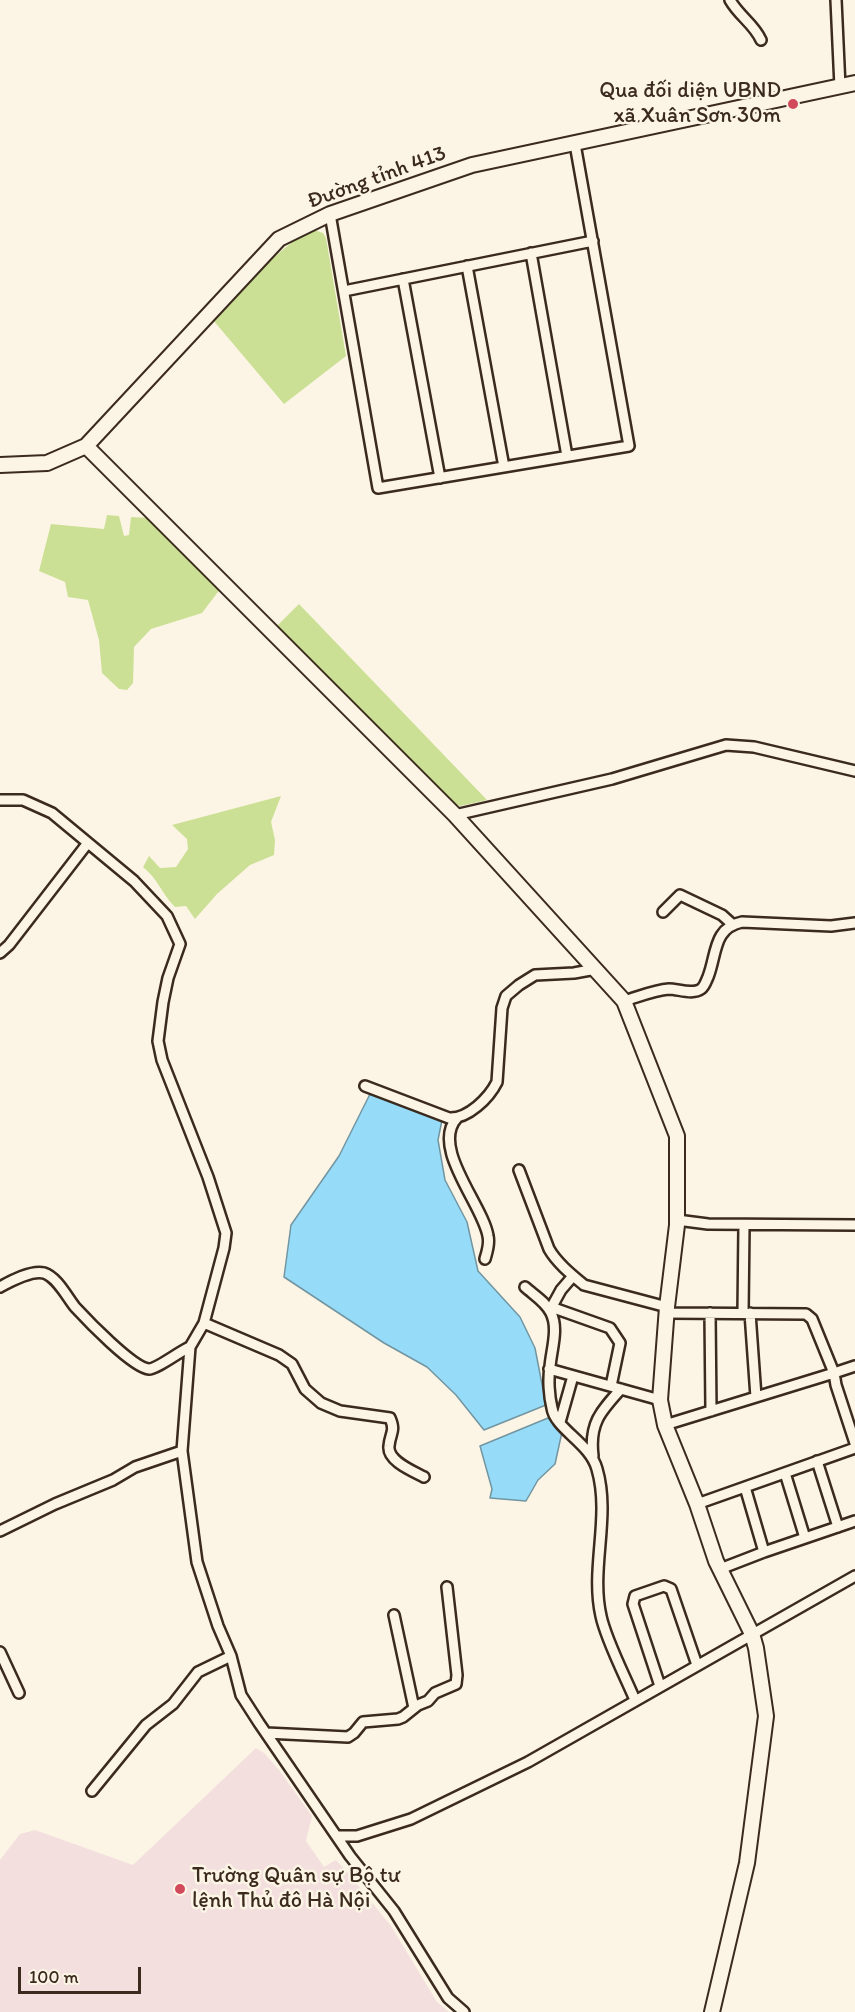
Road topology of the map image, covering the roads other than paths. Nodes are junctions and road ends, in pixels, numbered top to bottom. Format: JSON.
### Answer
{"nodes":[{"id":1,"x":730,"y":0,"type":"edge"},
{"id":2,"x":836,"y":0,"type":"edge"},
{"id":3,"x":761,"y":40,"type":"dead end"},
{"id":4,"x":855,"y":83,"type":"edge"},
{"id":5,"x":840,"y":87,"type":"junction"},
{"id":6,"x":575,"y":144,"type":"junction"},
{"id":7,"x":330,"y":214,"type":"junction"},
{"id":8,"x":592,"y":241,"type":"junction"},
{"id":9,"x":531,"y":253,"type":"junction"},
{"id":10,"x":467,"y":266,"type":"junction"},
{"id":11,"x":402,"y":279,"type":"junction"},
{"id":12,"x":344,"y":291,"type":"junction"},
{"id":13,"x":86,"y":447,"type":"junction"},
{"id":14,"x":567,"y":456,"type":"junction"},
{"id":15,"x":0,"y":465,"type":"edge"},
{"id":16,"x":504,"y":467,"type":"junction"},
{"id":17,"x":440,"y":478,"type":"junction"},
{"id":18,"x":855,"y":771,"type":"edge"},
{"id":19,"x":0,"y":800,"type":"edge"},
{"id":20,"x":455,"y":815,"type":"junction"},
{"id":21,"x":87,"y":844,"type":"junction"},
{"id":22,"x":663,"y":912,"type":"dead end"},
{"id":23,"x":855,"y":923,"type":"edge"},
{"id":24,"x":732,"y":924,"type":"junction"},
{"id":25,"x":0,"y":953,"type":"edge"},
{"id":26,"x":596,"y":969,"type":"junction"},
{"id":27,"x":624,"y":1001,"type":"junction"},
{"id":28,"x":365,"y":1086,"type":"dead end"},
{"id":29,"x":457,"y":1118,"type":"junction"},
{"id":30,"x":519,"y":1170,"type":"dead end"},
{"id":31,"x":677,"y":1220,"type":"junction"},
{"id":32,"x":744,"y":1225,"type":"junction"},
{"id":33,"x":855,"y":1225,"type":"edge"},
{"id":34,"x":485,"y":1259,"type":"dead end"},
{"id":35,"x":573,"y":1276,"type":"junction"},
{"id":36,"x":0,"y":1287,"type":"edge"},
{"id":37,"x":525,"y":1287,"type":"dead end"},
{"id":38,"x":551,"y":1309,"type":"junction"},
{"id":39,"x":667,"y":1310,"type":"junction"},
{"id":40,"x":710,"y":1313,"type":"junction"},
{"id":41,"x":746,"y":1313,"type":"junction"},
{"id":42,"x":204,"y":1323,"type":"junction"},
{"id":43,"x":190,"y":1347,"type":"junction"},
{"id":44,"x":855,"y":1366,"type":"edge"},
{"id":45,"x":549,"y":1369,"type":"junction"},
{"id":46,"x":834,"y":1373,"type":"junction"},
{"id":47,"x":573,"y":1376,"type":"junction"},
{"id":48,"x":616,"y":1388,"type":"junction"},
{"id":49,"x":756,"y":1397,"type":"junction"},
{"id":50,"x":660,"y":1400,"type":"junction"},
{"id":51,"x":711,"y":1411,"type":"junction"},
{"id":52,"x":560,"y":1422,"type":"junction"},
{"id":53,"x":665,"y":1425,"type":"junction"},
{"id":54,"x":855,"y":1443,"type":"edge"},
{"id":55,"x":855,"y":1448,"type":"edge"},
{"id":56,"x":182,"y":1452,"type":"junction"},
{"id":57,"x":593,"y":1458,"type":"junction"},
{"id":58,"x":818,"y":1461,"type":"junction"},
{"id":59,"x":786,"y":1473,"type":"junction"},
{"id":60,"x":424,"y":1477,"type":"dead end"},
{"id":61,"x":745,"y":1487,"type":"junction"},
{"id":62,"x":697,"y":1504,"type":"junction"},
{"id":63,"x":855,"y":1521,"type":"edge"},
{"id":64,"x":838,"y":1527,"type":"junction"},
{"id":65,"x":0,"y":1531,"type":"edge"},
{"id":66,"x":805,"y":1538,"type":"junction"},
{"id":67,"x":764,"y":1552,"type":"junction"},
{"id":68,"x":720,"y":1569,"type":"junction"},
{"id":69,"x":855,"y":1576,"type":"edge"},
{"id":70,"x":447,"y":1587,"type":"dead end"},
{"id":71,"x":394,"y":1615,"type":"dead end"},
{"id":72,"x":752,"y":1634,"type":"junction"},
{"id":73,"x":0,"y":1653,"type":"edge"},
{"id":74,"x":231,"y":1656,"type":"junction"},
{"id":75,"x":697,"y":1665,"type":"junction"},
{"id":76,"x":660,"y":1686,"type":"junction"},
{"id":77,"x":19,"y":1693,"type":"dead end"},
{"id":78,"x":635,"y":1701,"type":"junction"},
{"id":79,"x":414,"y":1708,"type":"junction"},
{"id":80,"x":266,"y":1733,"type":"junction"},
{"id":81,"x":92,"y":1791,"type":"dead end"},
{"id":82,"x":337,"y":1836,"type":"junction"},
{"id":83,"x":464,"y":2012,"type":"edge"},
{"id":84,"x":712,"y":2012,"type":"edge"}],
"edges":[{"from":1,"to":3,"type":"street"},
{"from":2,"to":5,"type":"street"},
{"from":4,"to":5,"type":"street","name":"Đường tỉnh 413"},
{"from":5,"to":6,"type":"street","name":"Đường tỉnh 413"},
{"from":6,"to":7,"type":"street","name":"Đường tỉnh 413"},
{"from":6,"to":8,"type":"street"},
{"from":7,"to":12,"type":"street"},
{"from":7,"to":13,"type":"street","name":"Đường tỉnh 413"},
{"from":8,"to":9,"type":"street"},
{"from":8,"to":14,"type":"street"},
{"from":9,"to":10,"type":"street"},
{"from":9,"to":14,"type":"street"},
{"from":10,"to":11,"type":"street"},
{"from":10,"to":16,"type":"street"},
{"from":11,"to":12,"type":"street"},
{"from":11,"to":17,"type":"street"},
{"from":12,"to":17,"type":"street"},
{"from":13,"to":15,"type":"street","name":"Đường tỉnh 413"},
{"from":13,"to":20,"type":"street"},
{"from":14,"to":16,"type":"street"},
{"from":16,"to":17,"type":"street"},
{"from":18,"to":20,"type":"street"},
{"from":19,"to":21,"type":"street"},
{"from":20,"to":26,"type":"street"},
{"from":21,"to":25,"type":"street"},
{"from":21,"to":42,"type":"street"},
{"from":22,"to":24,"type":"street"},
{"from":23,"to":24,"type":"street"},
{"from":24,"to":27,"type":"street"},
{"from":26,"to":27,"type":"street"},
{"from":26,"to":29,"type":"street"},
{"from":27,"to":31,"type":"street"},
{"from":28,"to":29,"type":"street"},
{"from":29,"to":34,"type":"street"},
{"from":30,"to":35,"type":"street"},
{"from":31,"to":32,"type":"street"},
{"from":31,"to":39,"type":"street"},
{"from":32,"to":33,"type":"street"},
{"from":32,"to":41,"type":"street"},
{"from":35,"to":38,"type":"street"},
{"from":35,"to":39,"type":"street"},
{"from":36,"to":43,"type":"street"},
{"from":37,"to":38,"type":"street"},
{"from":38,"to":45,"type":"street"},
{"from":38,"to":48,"type":"street"},
{"from":39,"to":40,"type":"street"},
{"from":39,"to":50,"type":"street"},
{"from":40,"to":41,"type":"street"},
{"from":40,"to":51,"type":"street"},
{"from":41,"to":46,"type":"street"},
{"from":41,"to":49,"type":"street"},
{"from":42,"to":43,"type":"street"},
{"from":42,"to":60,"type":"street"},
{"from":43,"to":56,"type":"street"},
{"from":44,"to":46,"type":"street"},
{"from":45,"to":47,"type":"street"},
{"from":45,"to":52,"type":"street"},
{"from":46,"to":49,"type":"street"},
{"from":46,"to":54,"type":"street"},
{"from":47,"to":48,"type":"street"},
{"from":47,"to":52,"type":"street"},
{"from":48,"to":50,"type":"street"},
{"from":48,"to":57,"type":"street"},
{"from":49,"to":51,"type":"street"},
{"from":50,"to":53,"type":"street"},
{"from":51,"to":53,"type":"street"},
{"from":52,"to":57,"type":"street"},
{"from":53,"to":62,"type":"street"},
{"from":55,"to":58,"type":"street"},
{"from":56,"to":65,"type":"street"},
{"from":56,"to":74,"type":"street"},
{"from":57,"to":78,"type":"street"},
{"from":58,"to":59,"type":"street"},
{"from":58,"to":64,"type":"street"},
{"from":59,"to":61,"type":"street"},
{"from":59,"to":66,"type":"street"},
{"from":61,"to":62,"type":"street"},
{"from":61,"to":67,"type":"street"},
{"from":62,"to":68,"type":"street"},
{"from":63,"to":64,"type":"street"},
{"from":64,"to":66,"type":"street"},
{"from":66,"to":67,"type":"street"},
{"from":67,"to":68,"type":"street"},
{"from":68,"to":72,"type":"street"},
{"from":69,"to":72,"type":"street"},
{"from":70,"to":79,"type":"street"},
{"from":71,"to":79,"type":"street"},
{"from":72,"to":75,"type":"street"},
{"from":72,"to":84,"type":"street"},
{"from":73,"to":77,"type":"street"},
{"from":74,"to":80,"type":"street"},
{"from":74,"to":81,"type":"street"},
{"from":75,"to":76,"type":"street"},
{"from":75,"to":76,"type":"street"},
{"from":76,"to":78,"type":"street"},
{"from":78,"to":82,"type":"street"},
{"from":79,"to":80,"type":"street"},
{"from":80,"to":82,"type":"street"},
{"from":82,"to":83,"type":"street"}]}
